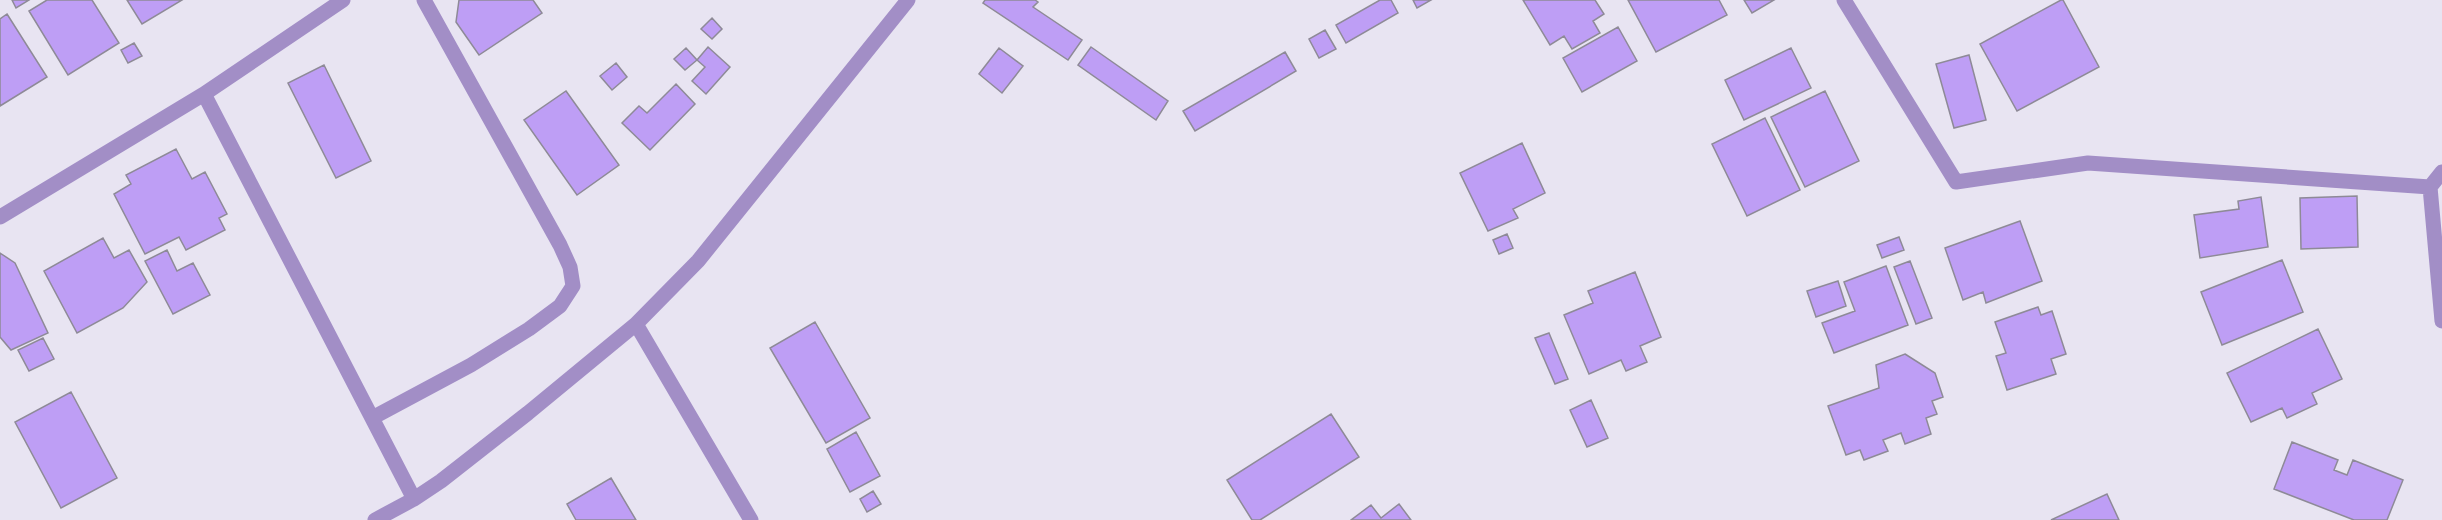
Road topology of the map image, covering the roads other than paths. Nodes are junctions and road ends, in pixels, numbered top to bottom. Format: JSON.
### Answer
{"nodes":[{"id":1,"x":343,"y":0,"type":"edge"},
{"id":2,"x":424,"y":0,"type":"edge"},
{"id":3,"x":908,"y":0,"type":"edge"},
{"id":4,"x":1844,"y":0,"type":"edge"},
{"id":5,"x":204,"y":94,"type":"junction"},
{"id":6,"x":2442,"y":172,"type":"edge"},
{"id":7,"x":2430,"y":187,"type":"junction"},
{"id":8,"x":0,"y":217,"type":"edge"},
{"id":9,"x":2442,"y":321,"type":"edge"},
{"id":10,"x":636,"y":324,"type":"junction"},
{"id":11,"x":372,"y":418,"type":"junction"},
{"id":12,"x":414,"y":499,"type":"junction"},
{"id":13,"x":375,"y":520,"type":"edge"},
{"id":14,"x":751,"y":520,"type":"edge"}],
"edges":[{"from":1,"to":5,"type":"street"},
{"from":2,"to":11,"type":"street"},
{"from":3,"to":10,"type":"street"},
{"from":4,"to":7,"type":"street"},
{"from":5,"to":8,"type":"street"},
{"from":5,"to":11,"type":"street"},
{"from":6,"to":7,"type":"street"},
{"from":7,"to":9,"type":"street"},
{"from":10,"to":12,"type":"street"},
{"from":10,"to":14,"type":"street"},
{"from":11,"to":12,"type":"street"},
{"from":12,"to":13,"type":"street"}]}
